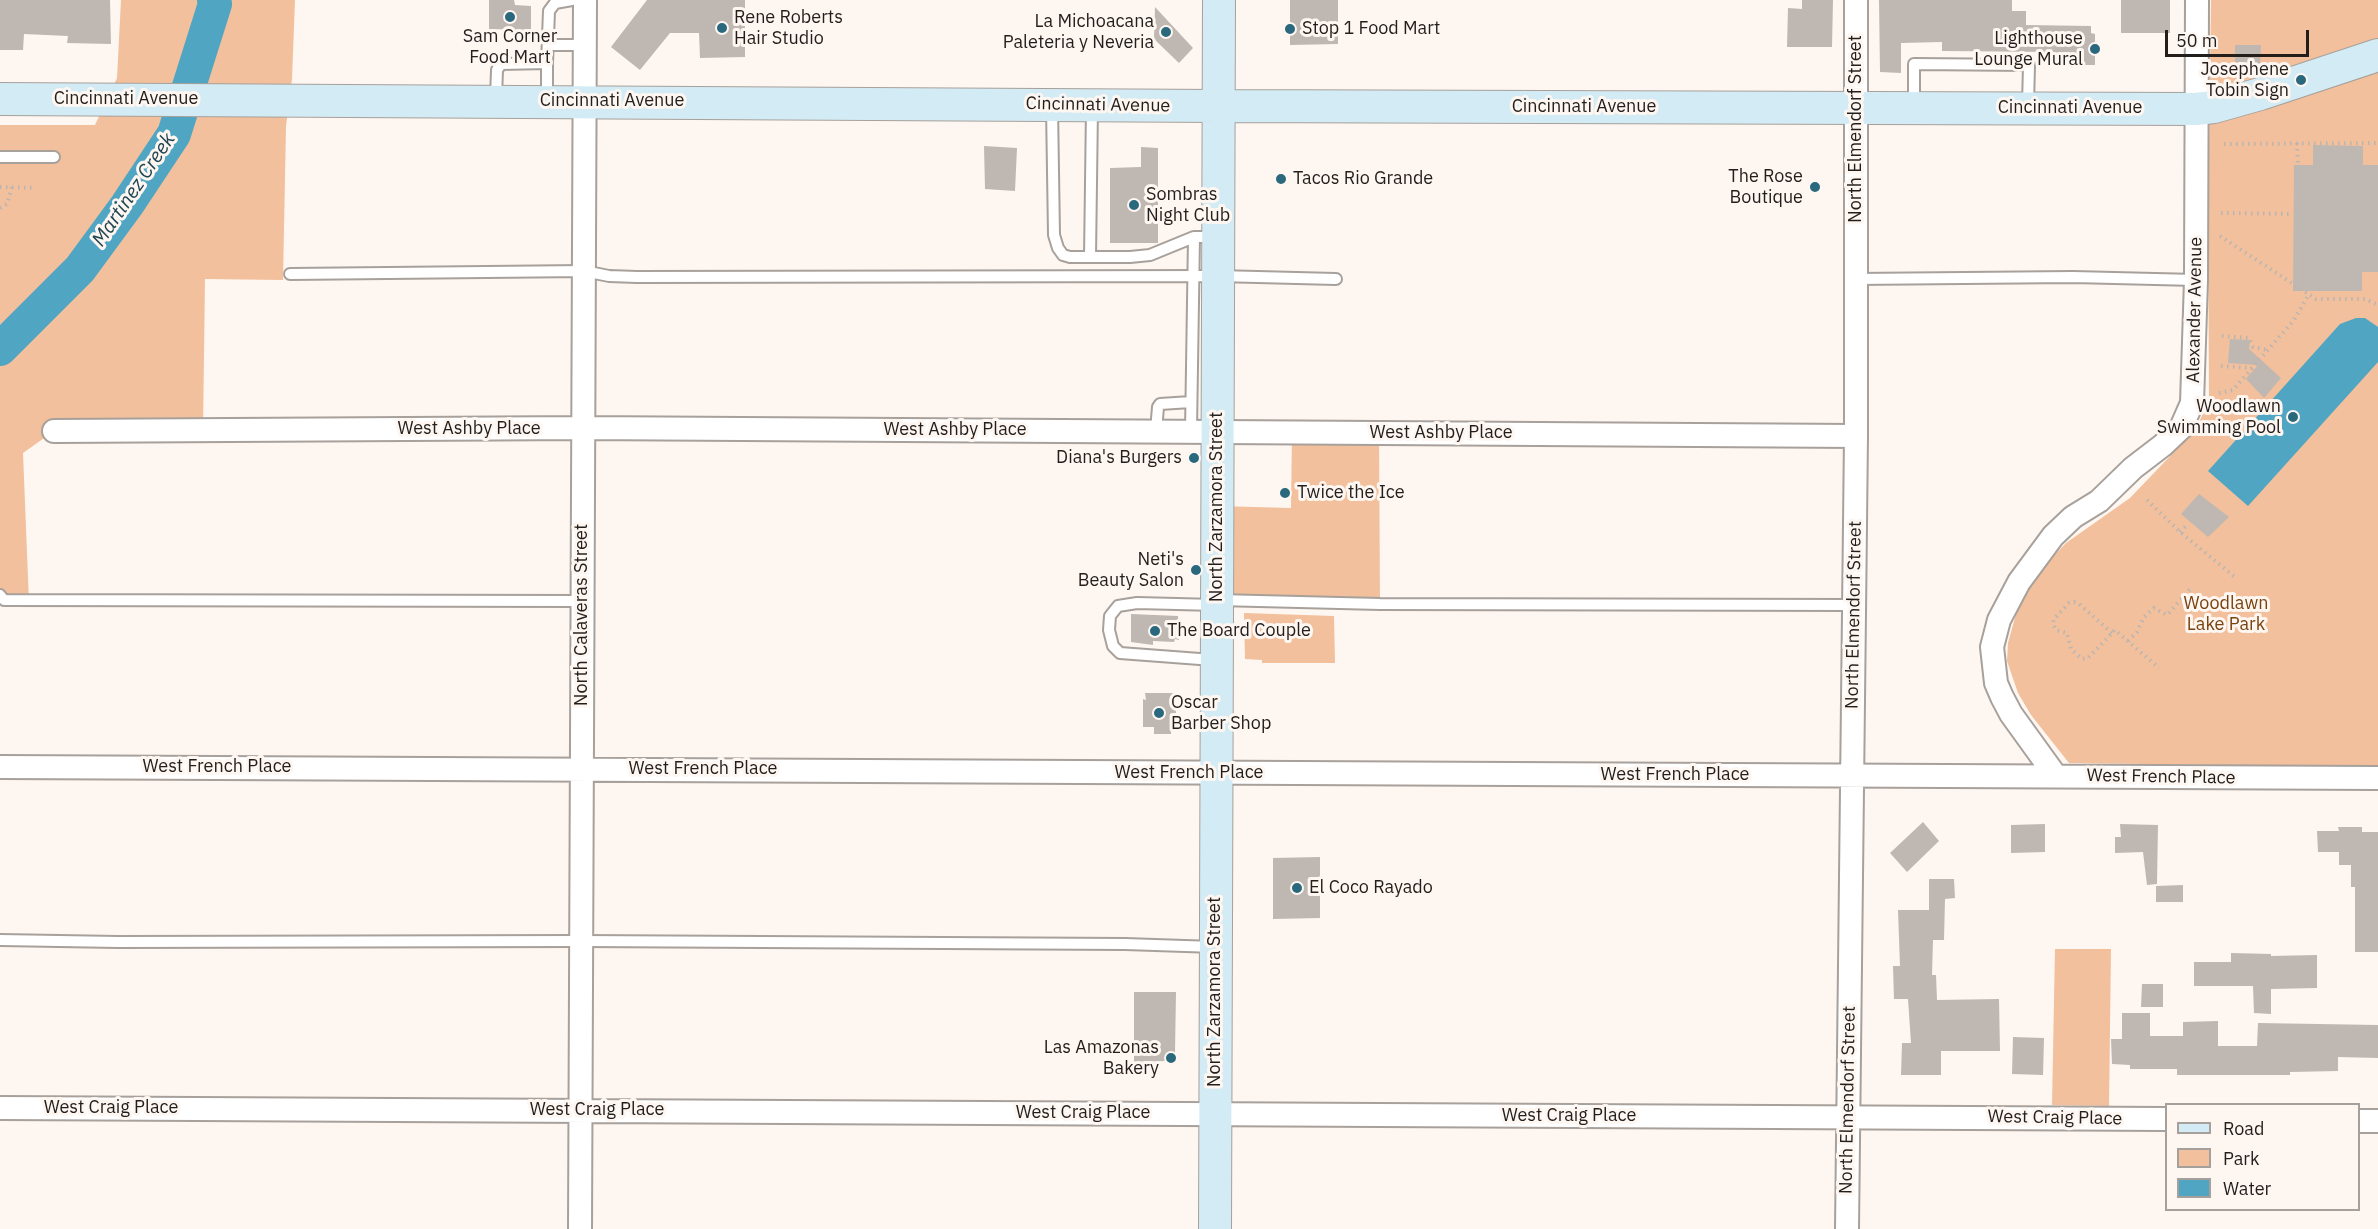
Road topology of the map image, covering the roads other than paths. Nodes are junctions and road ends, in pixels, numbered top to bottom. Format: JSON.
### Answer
{"nodes":[{"id":1,"x":572,"y":0,"type":"edge"},
{"id":2,"x":585,"y":0,"type":"edge"},
{"id":3,"x":1219,"y":0,"type":"edge"},
{"id":4,"x":1856,"y":0,"type":"edge"},
{"id":5,"x":2197,"y":0,"type":"edge"},
{"id":6,"x":548,"y":45,"type":"junction"},
{"id":7,"x":584,"y":45,"type":"junction"},
{"id":8,"x":2378,"y":55,"type":"edge"},
{"id":9,"x":547,"y":63,"type":"junction"},
{"id":10,"x":0,"y":99,"type":"edge"},
{"id":11,"x":496,"y":100,"type":"junction"},
{"id":12,"x":547,"y":101,"type":"junction"},
{"id":13,"x":584,"y":101,"type":"junction"},
{"id":14,"x":1052,"y":105,"type":"junction"},
{"id":15,"x":1092,"y":105,"type":"junction"},
{"id":16,"x":1218,"y":106,"type":"junction"},
{"id":17,"x":1856,"y":107,"type":"junction"},
{"id":18,"x":1914,"y":107,"type":"junction"},
{"id":19,"x":2028,"y":108,"type":"junction"},
{"id":20,"x":2196,"y":108,"type":"junction"},
{"id":21,"x":0,"y":157,"type":"edge"},
{"id":22,"x":54,"y":157,"type":"dead end"},
{"id":23,"x":1206,"y":237,"type":"junction"},
{"id":24,"x":1090,"y":257,"type":"junction"},
{"id":25,"x":584,"y":271,"type":"junction"},
{"id":26,"x":290,"y":274,"type":"dead end"},
{"id":27,"x":1205,"y":276,"type":"junction"},
{"id":28,"x":1336,"y":279,"type":"dead end"},
{"id":29,"x":1855,"y":279,"type":"junction"},
{"id":30,"x":2196,"y":280,"type":"junction"},
{"id":31,"x":1191,"y":402,"type":"junction"},
{"id":32,"x":583,"y":428,"type":"junction"},
{"id":33,"x":54,"y":431,"type":"dead end"},
{"id":34,"x":1156,"y":431,"type":"junction"},
{"id":35,"x":1204,"y":431,"type":"junction"},
{"id":36,"x":1856,"y":436,"type":"junction"},
{"id":37,"x":0,"y":595,"type":"edge"},
{"id":38,"x":582,"y":601,"type":"junction"},
{"id":39,"x":1217,"y":603,"type":"junction"},
{"id":40,"x":1854,"y":605,"type":"junction"},
{"id":41,"x":1216,"y":660,"type":"junction"},
{"id":42,"x":0,"y":767,"type":"edge"},
{"id":43,"x":581,"y":768,"type":"junction"},
{"id":44,"x":1216,"y":773,"type":"junction"},
{"id":45,"x":2055,"y":775,"type":"junction"},
{"id":46,"x":1852,"y":776,"type":"junction"},
{"id":47,"x":2378,"y":778,"type":"edge"},
{"id":48,"x":0,"y":940,"type":"edge"},
{"id":49,"x":581,"y":941,"type":"junction"},
{"id":50,"x":1216,"y":947,"type":"junction"},
{"id":51,"x":0,"y":1107,"type":"edge"},
{"id":52,"x":580,"y":1110,"type":"junction"},
{"id":53,"x":1215,"y":1114,"type":"junction"},
{"id":54,"x":1847,"y":1117,"type":"junction"},
{"id":55,"x":2165,"y":1119,"type":"edge"},
{"id":56,"x":2360,"y":1120,"type":"edge"},
{"id":57,"x":2378,"y":1121,"type":"edge"},
{"id":58,"x":579,"y":1229,"type":"edge"},
{"id":59,"x":1215,"y":1229,"type":"edge"},
{"id":60,"x":1847,"y":1229,"type":"edge"}],
"edges":[{"from":1,"to":6,"type":"lane"},
{"from":2,"to":7,"type":"street","name":"North Calaveras Street"},
{"from":3,"to":16,"type":"street","name":"North Zarzamora Street"},
{"from":4,"to":17,"type":"street","name":"North Elmendorf Street"},
{"from":5,"to":20,"type":"street","name":"Alexander Avenue"},
{"from":6,"to":7,"type":"lane"},
{"from":6,"to":9,"type":"lane"},
{"from":7,"to":13,"type":"street","name":"North Calaveras Street"},
{"from":8,"to":20,"type":"street","name":"Cincinnati Avenue"},
{"from":9,"to":11,"type":"lane"},
{"from":9,"to":12,"type":"lane"},
{"from":10,"to":11,"type":"street","name":"Cincinnati Avenue"},
{"from":11,"to":12,"type":"street","name":"Cincinnati Avenue"},
{"from":12,"to":13,"type":"street","name":"Cincinnati Avenue"},
{"from":13,"to":14,"type":"street","name":"Cincinnati Avenue"},
{"from":13,"to":25,"type":"street","name":"North Calaveras Street"},
{"from":14,"to":15,"type":"street","name":"Cincinnati Avenue"},
{"from":14,"to":24,"type":"lane"},
{"from":15,"to":16,"type":"street","name":"Cincinnati Avenue"},
{"from":15,"to":24,"type":"lane"},
{"from":16,"to":17,"type":"street","name":"Cincinnati Avenue"},
{"from":16,"to":23,"type":"street","name":"North Zarzamora Street"},
{"from":17,"to":18,"type":"street","name":"Cincinnati Avenue"},
{"from":17,"to":29,"type":"street","name":"North Elmendorf Street"},
{"from":18,"to":19,"type":"street","name":"Cincinnati Avenue"},
{"from":18,"to":19,"type":"lane"},
{"from":19,"to":20,"type":"street","name":"Cincinnati Avenue"},
{"from":20,"to":30,"type":"street","name":"Alexander Avenue"},
{"from":21,"to":22,"type":"lane"},
{"from":23,"to":24,"type":"lane"},
{"from":23,"to":27,"type":"street","name":"North Zarzamora Street"},
{"from":25,"to":26,"type":"lane"},
{"from":25,"to":27,"type":"lane"},
{"from":25,"to":32,"type":"street","name":"North Calaveras Street"},
{"from":27,"to":28,"type":"lane"},
{"from":27,"to":31,"type":"lane"},
{"from":27,"to":35,"type":"street","name":"North Zarzamora Street"},
{"from":29,"to":30,"type":"lane"},
{"from":29,"to":36,"type":"street","name":"North Elmendorf Street"},
{"from":30,"to":45,"type":"street","name":"Alexander Avenue"},
{"from":31,"to":34,"type":"lane"},
{"from":31,"to":35,"type":"lane"},
{"from":32,"to":33,"type":"street","name":"West Ashby Place"},
{"from":32,"to":34,"type":"street","name":"West Ashby Place"},
{"from":32,"to":38,"type":"street","name":"North Calaveras Street"},
{"from":34,"to":35,"type":"street","name":"West Ashby Place"},
{"from":35,"to":36,"type":"street","name":"West Ashby Place"},
{"from":35,"to":39,"type":"street","name":"North Zarzamora Street"},
{"from":36,"to":40,"type":"street","name":"North Elmendorf Street"},
{"from":37,"to":38,"type":"lane"},
{"from":38,"to":43,"type":"street","name":"North Calaveras Street"},
{"from":39,"to":40,"type":"lane"},
{"from":39,"to":41,"type":"street","name":"North Zarzamora Street"},
{"from":39,"to":41,"type":"lane"},
{"from":40,"to":46,"type":"street","name":"North Elmendorf Street"},
{"from":41,"to":44,"type":"street","name":"North Zarzamora Street"},
{"from":42,"to":43,"type":"street","name":"West French Place"},
{"from":43,"to":44,"type":"street","name":"West French Place"},
{"from":43,"to":49,"type":"street","name":"North Calaveras Street"},
{"from":44,"to":46,"type":"street","name":"West French Place"},
{"from":44,"to":50,"type":"street","name":"North Zarzamora Street"},
{"from":45,"to":46,"type":"street","name":"West French Place"},
{"from":45,"to":47,"type":"street","name":"West French Place"},
{"from":46,"to":54,"type":"street","name":"North Elmendorf Street"},
{"from":48,"to":49,"type":"lane"},
{"from":49,"to":50,"type":"lane"},
{"from":49,"to":52,"type":"street","name":"North Calaveras Street"},
{"from":50,"to":53,"type":"street","name":"North Zarzamora Street"},
{"from":51,"to":52,"type":"street","name":"West Craig Place"},
{"from":52,"to":53,"type":"street","name":"West Craig Place"},
{"from":52,"to":58,"type":"street","name":"North Calaveras Street"},
{"from":53,"to":54,"type":"street","name":"West Craig Place"},
{"from":53,"to":59,"type":"street","name":"North Zarzamora Street"},
{"from":54,"to":55,"type":"street","name":"West Craig Place"},
{"from":54,"to":60,"type":"street","name":"North Elmendorf Street"},
{"from":56,"to":57,"type":"street"}]}
